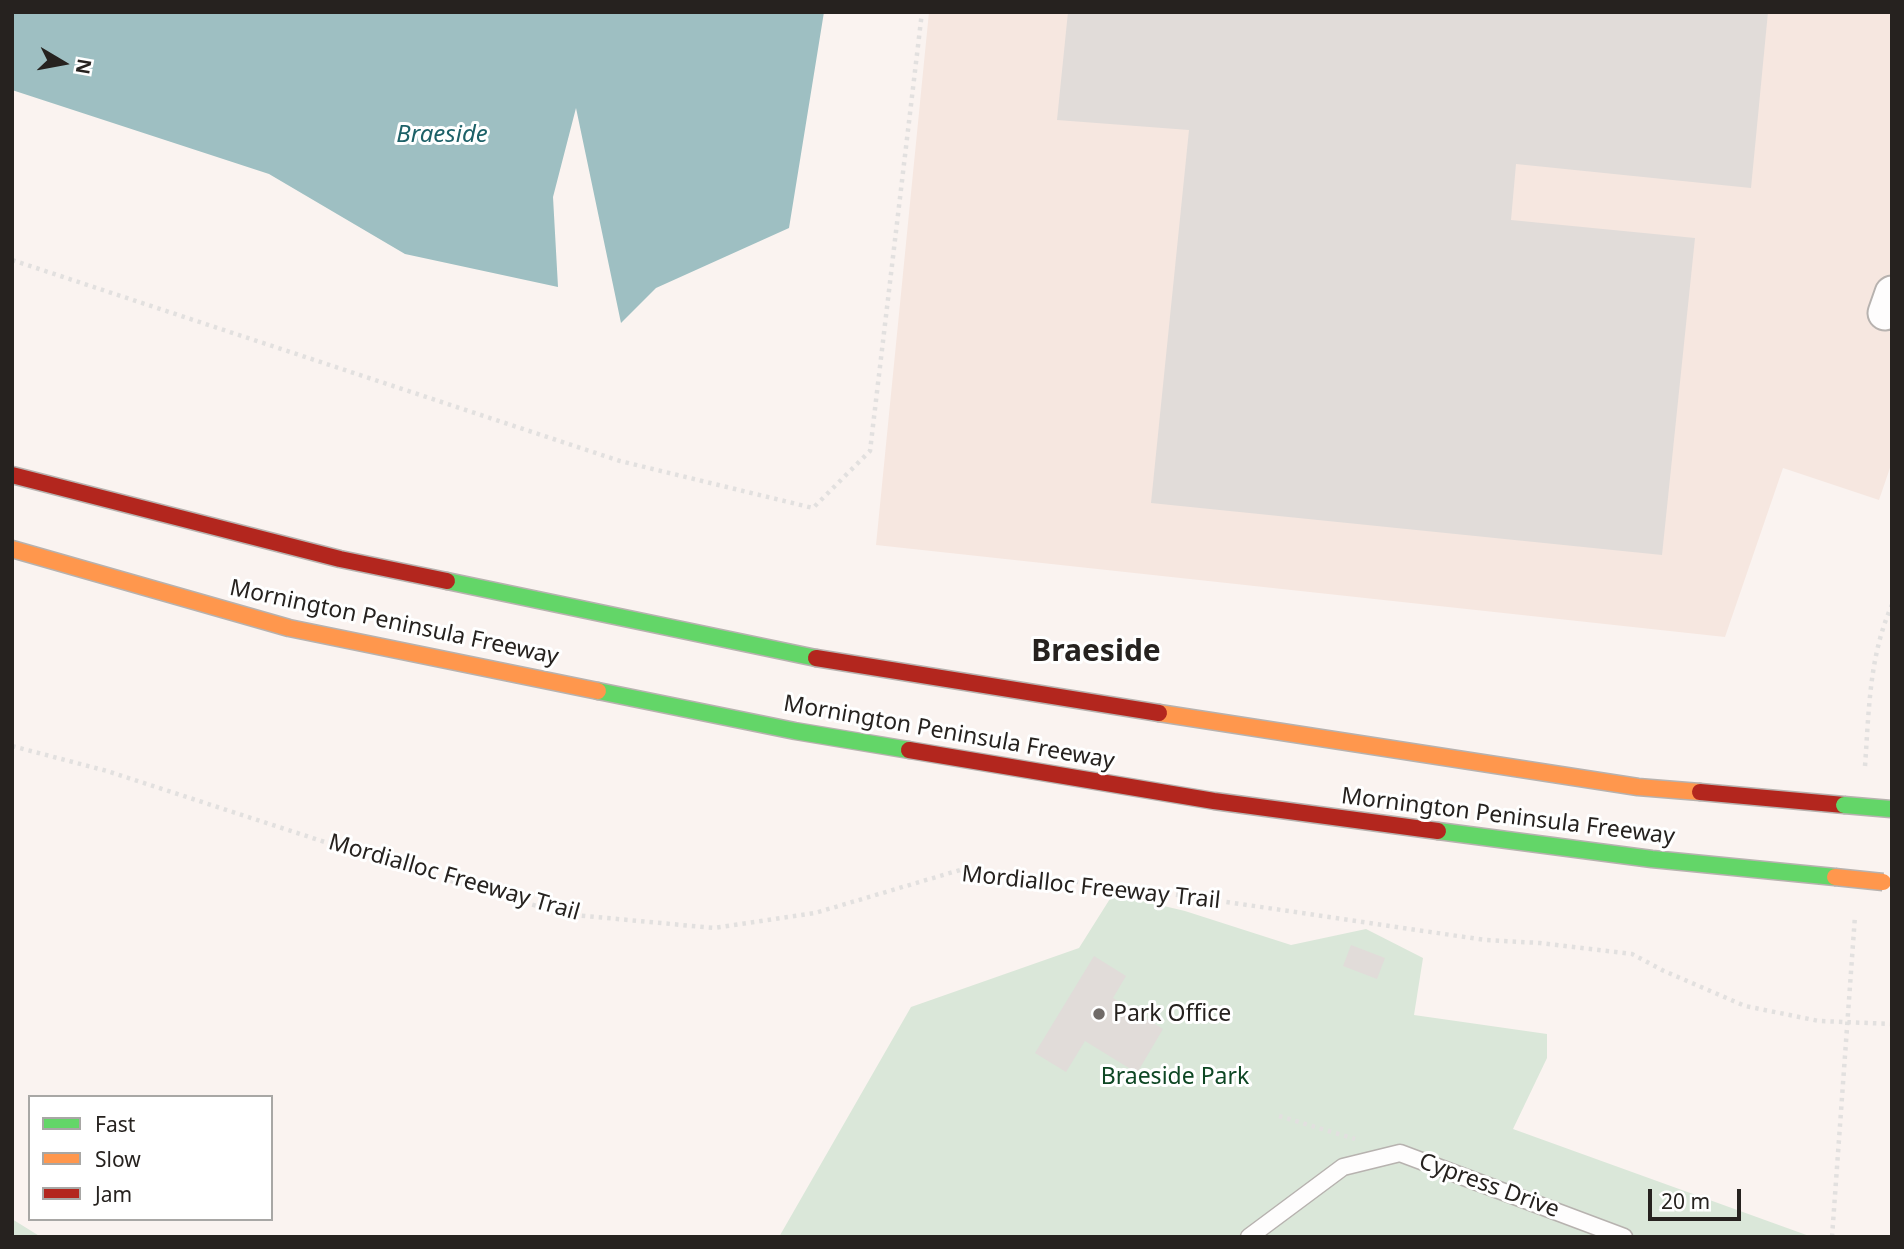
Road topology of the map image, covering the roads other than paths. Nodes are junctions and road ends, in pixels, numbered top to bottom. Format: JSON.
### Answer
{"nodes":[{"id":1,"x":12,"y":475,"type":"edge"},
{"id":2,"x":12,"y":549,"type":"edge"},
{"id":3,"x":1892,"y":809,"type":"edge"},
{"id":4,"x":1887,"y":882,"type":"edge"},
{"id":5,"x":1249,"y":1237,"type":"edge"},
{"id":6,"x":1624,"y":1237,"type":"edge"}],
"edges":[{"from":1,"to":3,"type":"highway","name":"Mornington Peninsula Freeway","bridge":true},
{"from":2,"to":4,"type":"highway","name":"Mornington Peninsula Freeway","bridge":true},
{"from":5,"to":6,"type":"lane","name":"Cypress Drive"}]}
